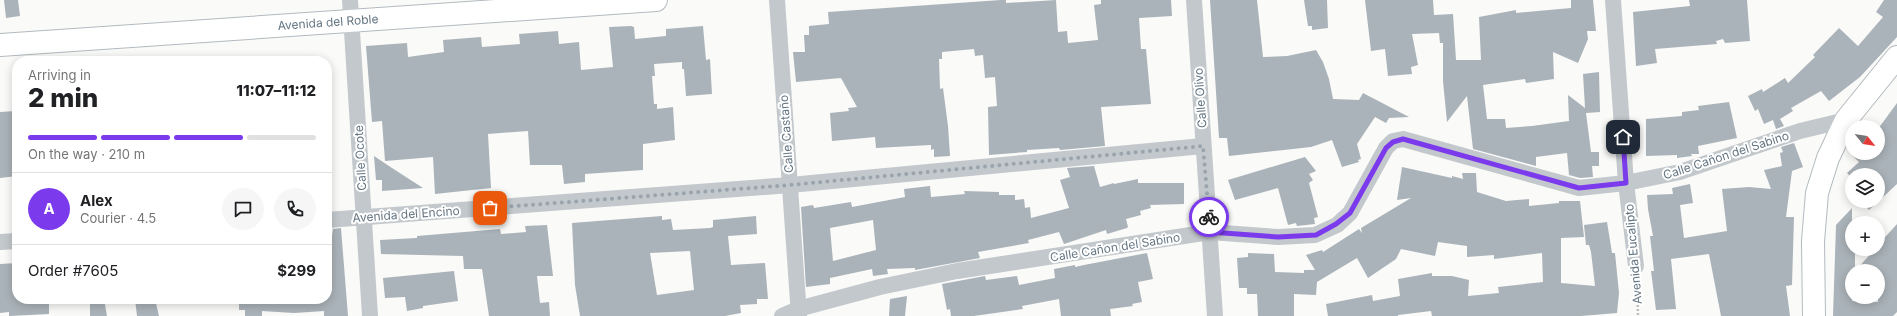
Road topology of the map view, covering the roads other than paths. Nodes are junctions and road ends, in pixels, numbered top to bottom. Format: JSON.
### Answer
{"nodes":[{"id":1,"x":656,"y":0,"type":"edge"},
{"id":2,"x":777,"y":0,"type":"edge"},
{"id":3,"x":1194,"y":0,"type":"edge"},
{"id":4,"x":1613,"y":0,"type":"edge"},
{"id":5,"x":351,"y":10,"type":"edge"},
{"id":6,"x":0,"y":44,"type":"edge"},
{"id":7,"x":1897,"y":57,"type":"edge"},
{"id":8,"x":1845,"y":120,"type":"edge"},
{"id":9,"x":1846,"y":120,"type":"edge"},
{"id":10,"x":1845,"y":122,"type":"edge"},
{"id":11,"x":1203,"y":146,"type":"junction"},
{"id":12,"x":1626,"y":183,"type":"junction"},
{"id":13,"x":790,"y":185,"type":"junction"},
{"id":14,"x":364,"y":217,"type":"junction"},
{"id":15,"x":332,"y":220,"type":"edge"},
{"id":16,"x":1210,"y":232,"type":"junction"},
{"id":17,"x":12,"y":241,"type":"edge"},
{"id":18,"x":0,"y":242,"type":"edge"},
{"id":19,"x":1636,"y":266,"type":"road end"},
{"id":20,"x":798,"y":313,"type":"edge"},
{"id":21,"x":370,"y":316,"type":"edge"},
{"id":22,"x":782,"y":316,"type":"edge"},
{"id":23,"x":1215,"y":316,"type":"edge"},
{"id":24,"x":1814,"y":316,"type":"edge"}],
"edges":[{"from":1,"to":5,"type":"street","name":"Avenida del Roble"},
{"from":2,"to":13,"type":"street","name":"Calle Castaño"},
{"from":3,"to":11,"type":"street","name":"Calle Olivo"},
{"from":4,"to":12,"type":"street","name":"Avenida Eucalipto"},
{"from":5,"to":6,"type":"street","name":"Avenida del Roble"},
{"from":5,"to":14,"type":"street","name":"Calle Ocote"},
{"from":7,"to":9,"type":"street"},
{"from":8,"to":12,"type":"street","name":"Calle Cañon del Sabino"},
{"from":10,"to":24,"type":"street"},
{"from":11,"to":13,"type":"street","name":"Avenida del Encino"},
{"from":11,"to":16,"type":"street","name":"Calle Olivo"},
{"from":12,"to":16,"type":"street","name":"Calle Cañon del Sabino"},
{"from":12,"to":19,"type":"street","name":"Avenida Eucalipto"},
{"from":13,"to":14,"type":"street","name":"Avenida del Encino"},
{"from":13,"to":20,"type":"street","name":"Calle Castaño"},
{"from":14,"to":15,"type":"street","name":"Avenida del Encino"},
{"from":14,"to":21,"type":"street","name":"Calle Ocote"},
{"from":16,"to":20,"type":"street","name":"Calle Cañon del Sabino"},
{"from":16,"to":23,"type":"street","name":"Calle Olivo"},
{"from":17,"to":18,"type":"street"},
{"from":20,"to":22,"type":"street","name":"Calle Cañon del Sabino"}]}
